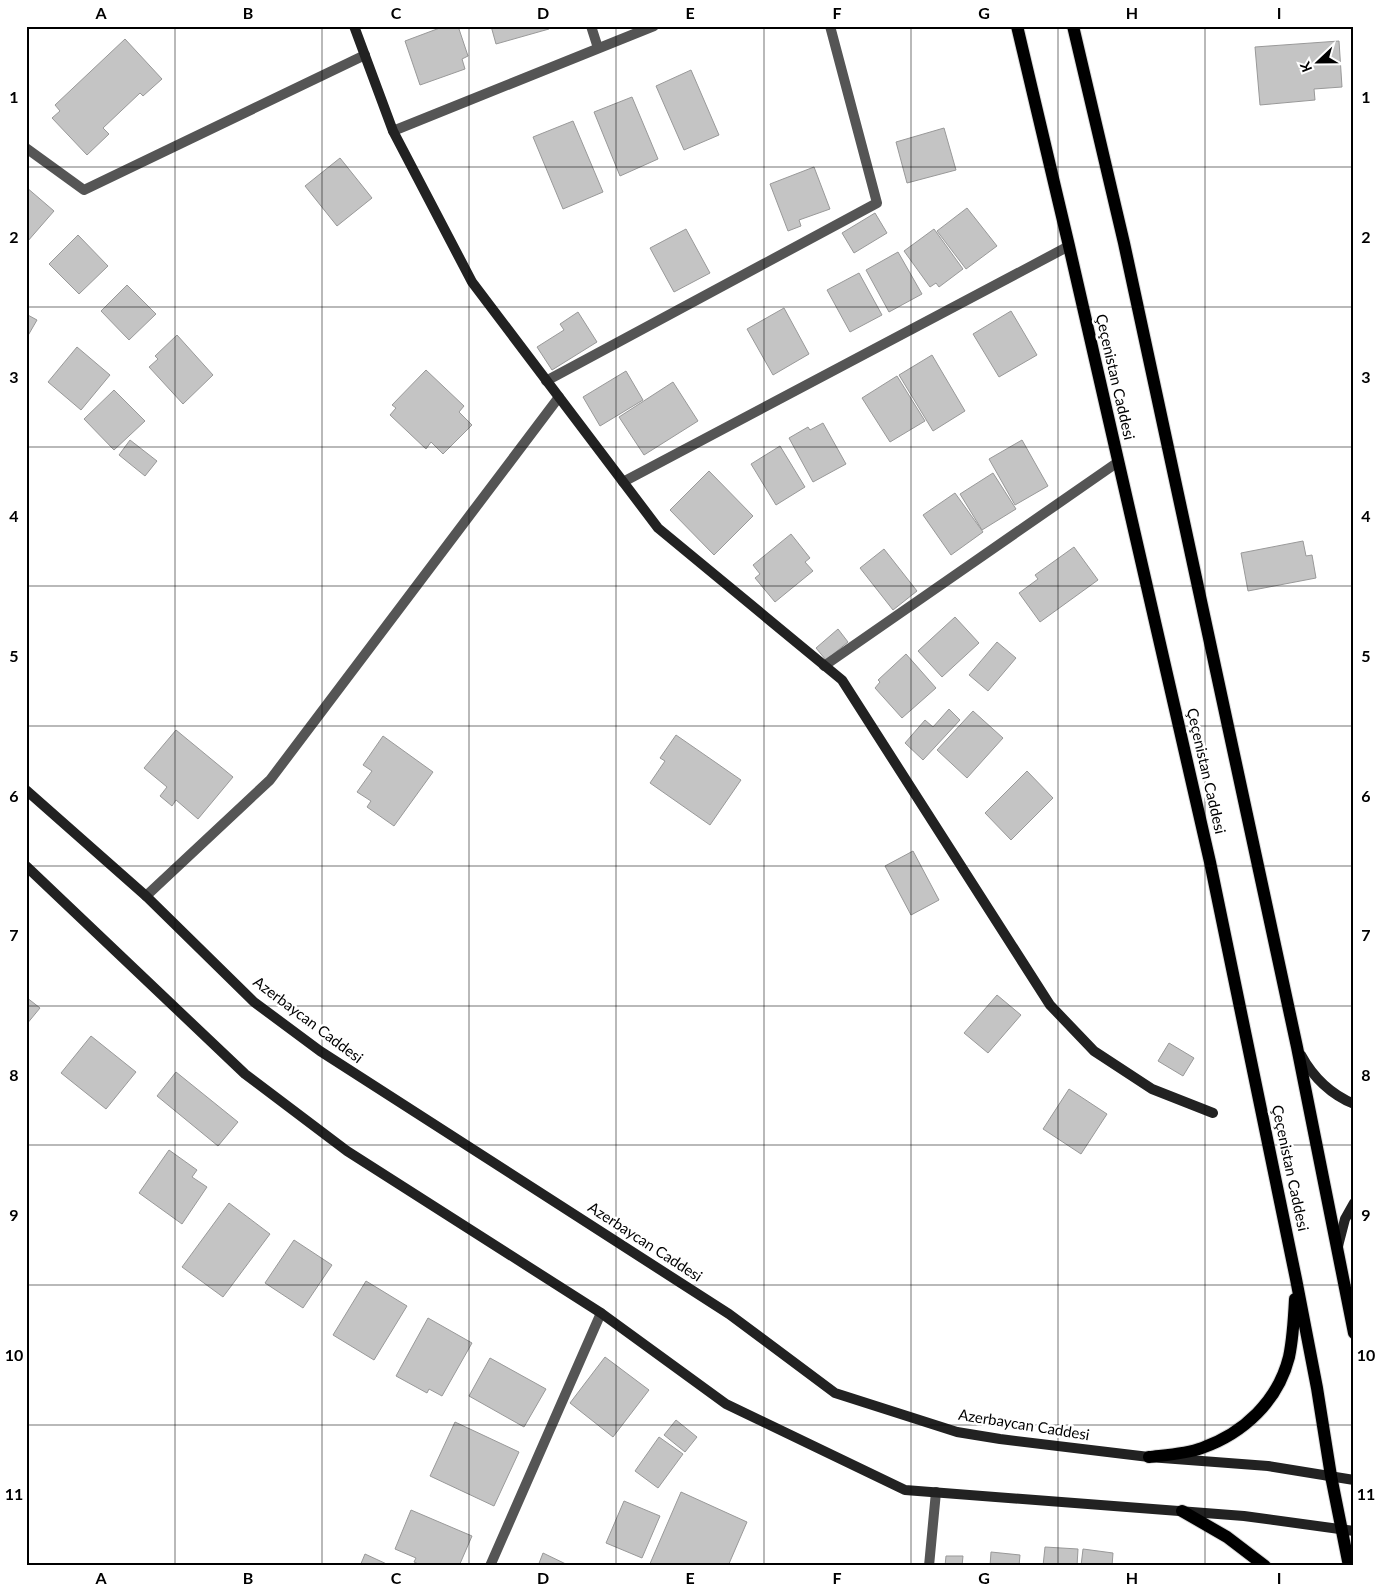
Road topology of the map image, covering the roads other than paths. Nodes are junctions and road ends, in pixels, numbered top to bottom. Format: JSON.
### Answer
{"nodes":[{"id":1,"x":354,"y":26,"type":"edge"},
{"id":2,"x":591,"y":26,"type":"edge"},
{"id":3,"x":654,"y":26,"type":"edge"},
{"id":4,"x":830,"y":26,"type":"edge"},
{"id":5,"x":1017,"y":26,"type":"edge"},
{"id":6,"x":1073,"y":26,"type":"edge"},
{"id":7,"x":598,"y":48,"type":"junction"},
{"id":8,"x":365,"y":55,"type":"junction"},
{"id":9,"x":393,"y":131,"type":"junction"},
{"id":10,"x":26,"y":148,"type":"edge"},
{"id":11,"x":1069,"y":246,"type":"junction"},
{"id":12,"x":546,"y":380,"type":"junction"},
{"id":13,"x":559,"y":397,"type":"junction"},
{"id":14,"x":1118,"y":462,"type":"junction"},
{"id":15,"x":623,"y":482,"type":"junction"},
{"id":16,"x":824,"y":666,"type":"junction"},
{"id":17,"x":26,"y":790,"type":"edge"},
{"id":18,"x":26,"y":866,"type":"edge"},
{"id":19,"x":146,"y":896,"type":"junction"},
{"id":20,"x":1297,"y":1048,"type":"junction"},
{"id":21,"x":1354,"y":1104,"type":"edge"},
{"id":22,"x":1213,"y":1112,"type":"dead end"},
{"id":23,"x":1354,"y":1203,"type":"edge"},
{"id":24,"x":1337,"y":1249,"type":"junction"},
{"id":25,"x":1296,"y":1280,"type":"junction"},
{"id":26,"x":1354,"y":1286,"type":"edge"},
{"id":27,"x":601,"y":1313,"type":"junction"},
{"id":28,"x":1354,"y":1333,"type":"edge"},
{"id":29,"x":1149,"y":1458,"type":"junction"},
{"id":30,"x":1331,"y":1476,"type":"junction"},
{"id":31,"x":1354,"y":1480,"type":"edge"},
{"id":32,"x":936,"y":1492,"type":"junction"},
{"id":33,"x":1182,"y":1511,"type":"junction"},
{"id":34,"x":1347,"y":1529,"type":"edge"},
{"id":35,"x":490,"y":1566,"type":"edge"},
{"id":36,"x":929,"y":1566,"type":"edge"},
{"id":37,"x":1265,"y":1566,"type":"edge"},
{"id":38,"x":1349,"y":1566,"type":"edge"}],
"edges":[{"from":1,"to":8,"type":"main road"},
{"from":2,"to":7,"type":"street"},
{"from":3,"to":7,"type":"street"},
{"from":4,"to":12,"type":"street"},
{"from":5,"to":11,"type":"main road","name":"Çeçenistan Caddesi"},
{"from":6,"to":20,"type":"main road","name":"Çeçenistan Caddesi"},
{"from":7,"to":9,"type":"street"},
{"from":8,"to":9,"type":"main road"},
{"from":8,"to":10,"type":"street"},
{"from":9,"to":12,"type":"main road"},
{"from":11,"to":14,"type":"main road","name":"Çeçenistan Caddesi"},
{"from":11,"to":15,"type":"street"},
{"from":12,"to":13,"type":"main road"},
{"from":13,"to":15,"type":"main road"},
{"from":13,"to":19,"type":"street"},
{"from":14,"to":16,"type":"street"},
{"from":14,"to":25,"type":"main road","name":"Çeçenistan Caddesi"},
{"from":15,"to":16,"type":"main road"},
{"from":16,"to":22,"type":"main road"},
{"from":17,"to":19,"type":"main road","name":"Azerbaycan Caddesi"},
{"from":18,"to":27,"type":"main road"},
{"from":19,"to":29,"type":"main road","name":"Azerbaycan Caddesi"},
{"from":20,"to":21,"type":"main road"},
{"from":20,"to":24,"type":"main road","name":"Çeçenistan Caddesi"},
{"from":23,"to":24,"type":"main road"},
{"from":24,"to":26,"type":"main road"},
{"from":24,"to":28,"type":"main road","name":"Çeçenistan Caddesi"},
{"from":25,"to":29,"type":"main road"},
{"from":25,"to":30,"type":"main road","name":"Çeçenistan Caddesi"},
{"from":27,"to":32,"type":"main road"},
{"from":27,"to":35,"type":"street"},
{"from":29,"to":30,"type":"main road","name":"Azerbaycan Caddesi"},
{"from":30,"to":31,"type":"main road","name":"Azerbaycan Caddesi"},
{"from":30,"to":34,"type":"main road","name":"Çeçenistan Caddesi"},
{"from":32,"to":33,"type":"main road"},
{"from":32,"to":36,"type":"street"},
{"from":33,"to":34,"type":"main road"},
{"from":33,"to":37,"type":"main road"},
{"from":34,"to":38,"type":"main road","name":"Çeçenistan Caddesi"}]}
